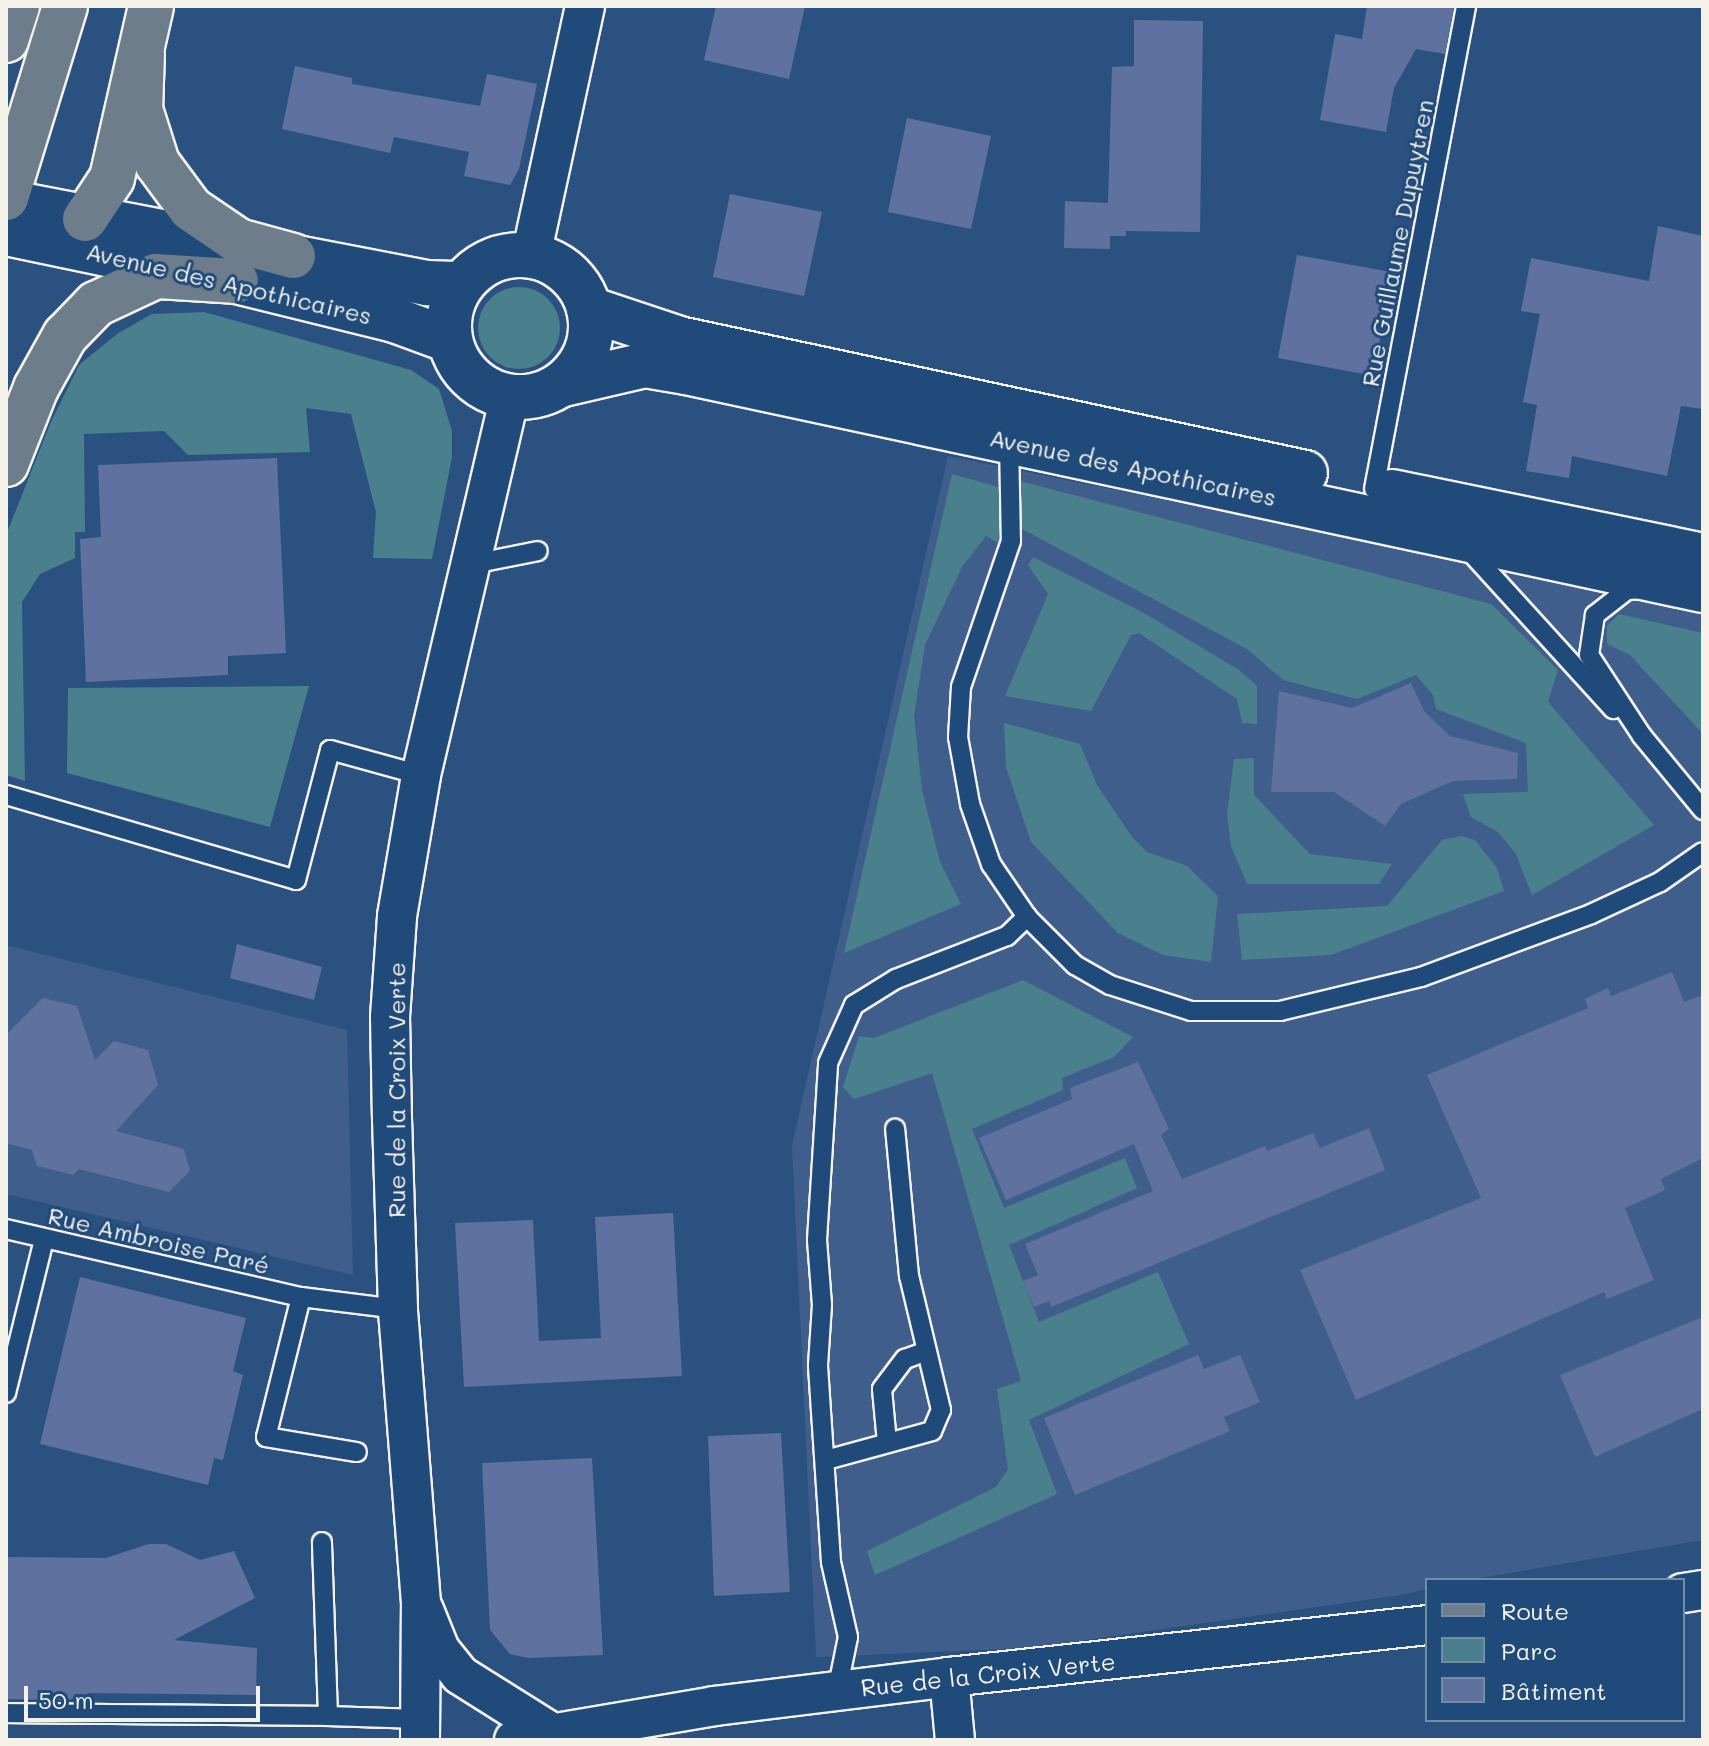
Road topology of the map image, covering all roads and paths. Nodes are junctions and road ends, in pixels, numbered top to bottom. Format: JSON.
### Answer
{"nodes":[{"id":1,"x":17,"y":6,"type":"edge"},
{"id":2,"x":65,"y":6,"type":"edge"},
{"id":3,"x":151,"y":6,"type":"edge"},
{"id":4,"x":585,"y":6,"type":"edge"},
{"id":5,"x":1466,"y":6,"type":"edge"},
{"id":6,"x":6,"y":40,"type":"edge"},
{"id":7,"x":142,"y":53,"type":"junction"},
{"id":8,"x":6,"y":200,"type":"edge"},
{"id":9,"x":39,"y":224,"type":"edge"},
{"id":10,"x":293,"y":256,"type":"junction"},
{"id":11,"x":531,"y":256,"type":"junction"},
{"id":12,"x":236,"y":281,"type":"junction"},
{"id":13,"x":462,"y":284,"type":"junction"},
{"id":14,"x":589,"y":309,"type":"junction"},
{"id":15,"x":449,"y":340,"type":"junction"},
{"id":16,"x":563,"y":384,"type":"junction"},
{"id":17,"x":510,"y":397,"type":"junction"},
{"id":18,"x":1009,"y":441,"type":"junction"},
{"id":19,"x":6,"y":464,"type":"edge"},
{"id":20,"x":1374,"y":489,"type":"junction"},
{"id":21,"x":1458,"y":537,"type":"junction"},
{"id":22,"x":538,"y":551,"type":"dead end"},
{"id":23,"x":468,"y":565,"type":"junction"},
{"id":24,"x":1697,"y":577,"type":"edge"},
{"id":25,"x":1642,"y":736,"type":"junction"},
{"id":26,"x":421,"y":775,"type":"junction"},
{"id":27,"x":6,"y":795,"type":"edge"},
{"id":28,"x":1703,"y":810,"type":"edge"},
{"id":29,"x":1703,"y":852,"type":"edge"},
{"id":30,"x":1027,"y":917,"type":"junction"},
{"id":31,"x":895,"y":1129,"type":"dead end"},
{"id":32,"x":6,"y":1229,"type":"edge"},
{"id":33,"x":44,"y":1239,"type":"junction"},
{"id":34,"x":301,"y":1297,"type":"junction"},
{"id":35,"x":398,"y":1309,"type":"junction"},
{"id":36,"x":927,"y":1351,"type":"junction"},
{"id":37,"x":6,"y":1393,"type":"edge"},
{"id":38,"x":887,"y":1443,"type":"junction"},
{"id":39,"x":357,"y":1452,"type":"dead end"},
{"id":40,"x":826,"y":1460,"type":"junction"},
{"id":41,"x":322,"y":1542,"type":"dead end"},
{"id":42,"x":421,"y":1603,"type":"junction"},
{"id":43,"x":1425,"y":1625,"type":"edge"},
{"id":44,"x":949,"y":1677,"type":"junction"},
{"id":45,"x":837,"y":1691,"type":"junction"},
{"id":46,"x":6,"y":1713,"type":"edge"},
{"id":47,"x":328,"y":1716,"type":"junction"},
{"id":48,"x":420,"y":1730,"type":"edge"},
{"id":49,"x":532,"y":1736,"type":"edge"},
{"id":50,"x":955,"y":1740,"type":"edge"}],
"edges":[{"from":1,"to":6,"type":"main road"},
{"from":2,"to":8,"type":"main road"},
{"from":3,"to":7,"type":"main road"},
{"from":4,"to":11,"type":"street"},
{"from":5,"to":20,"type":"lane","name":"Rue Guillaume Dupuytren"},
{"from":7,"to":9,"type":"main road"},
{"from":7,"to":10,"type":"main road"},
{"from":8,"to":9,"type":"main road","name":"Avenue des Apothicaires"},
{"from":9,"to":10,"type":"main road","name":"Avenue des Apothicaires"},
{"from":9,"to":12,"type":"main road","name":"Avenue des Apothicaires"},
{"from":10,"to":13,"type":"main road","name":"Avenue des Apothicaires"},
{"from":11,"to":13,"type":"main road"},
{"from":11,"to":14,"type":"main road"},
{"from":12,"to":15,"type":"main road","name":"Avenue des Apothicaires"},
{"from":12,"to":19,"type":"main road"},
{"from":13,"to":15,"type":"main road"},
{"from":14,"to":16,"type":"main road"},
{"from":14,"to":20,"type":"main road","name":"Avenue des Apothicaires"},
{"from":15,"to":17,"type":"main road"},
{"from":16,"to":17,"type":"main road","name":"Avenue des Apothicaires"},
{"from":16,"to":18,"type":"main road","name":"Avenue des Apothicaires"},
{"from":17,"to":23,"type":"street","name":"Rue de la Croix Verte"},
{"from":18,"to":21,"type":"main road","name":"Avenue des Apothicaires"},
{"from":18,"to":30,"type":"lane"},
{"from":20,"to":24,"type":"main road","name":"Avenue des Apothicaires"},
{"from":21,"to":24,"type":"main road","name":"Avenue des Apothicaires"},
{"from":21,"to":25,"type":"lane"},
{"from":22,"to":23,"type":"lane"},
{"from":23,"to":26,"type":"street","name":"Rue de la Croix Verte"},
{"from":24,"to":25,"type":"lane"},
{"from":25,"to":28,"type":"lane"},
{"from":26,"to":27,"type":"lane"},
{"from":26,"to":35,"type":"street","name":"Rue de la Croix Verte"},
{"from":29,"to":30,"type":"lane"},
{"from":30,"to":40,"type":"lane"},
{"from":31,"to":36,"type":"lane"},
{"from":32,"to":33,"type":"lane","name":"Rue Ambroise Paré"},
{"from":33,"to":34,"type":"lane","name":"Rue Ambroise Paré"},
{"from":33,"to":37,"type":"lane"},
{"from":34,"to":35,"type":"lane","name":"Rue Ambroise Paré"},
{"from":34,"to":39,"type":"lane"},
{"from":35,"to":42,"type":"street","name":"Rue de la Croix Verte"},
{"from":36,"to":38,"type":"lane"},
{"from":36,"to":38,"type":"lane"},
{"from":38,"to":40,"type":"lane"},
{"from":40,"to":45,"type":"lane"},
{"from":41,"to":47,"type":"lane"},
{"from":42,"to":48,"type":"street","name":"Rue de la Croix Verte"},
{"from":42,"to":49,"type":"street","name":"Rue de la Croix Verte"},
{"from":43,"to":44,"type":"street","name":"Rue de la Croix Verte"},
{"from":44,"to":45,"type":"street","name":"Rue de la Croix Verte"},
{"from":44,"to":50,"type":"street"},
{"from":45,"to":49,"type":"street","name":"Rue de la Croix Verte"},
{"from":46,"to":47,"type":"lane"},
{"from":47,"to":48,"type":"lane"}]}
